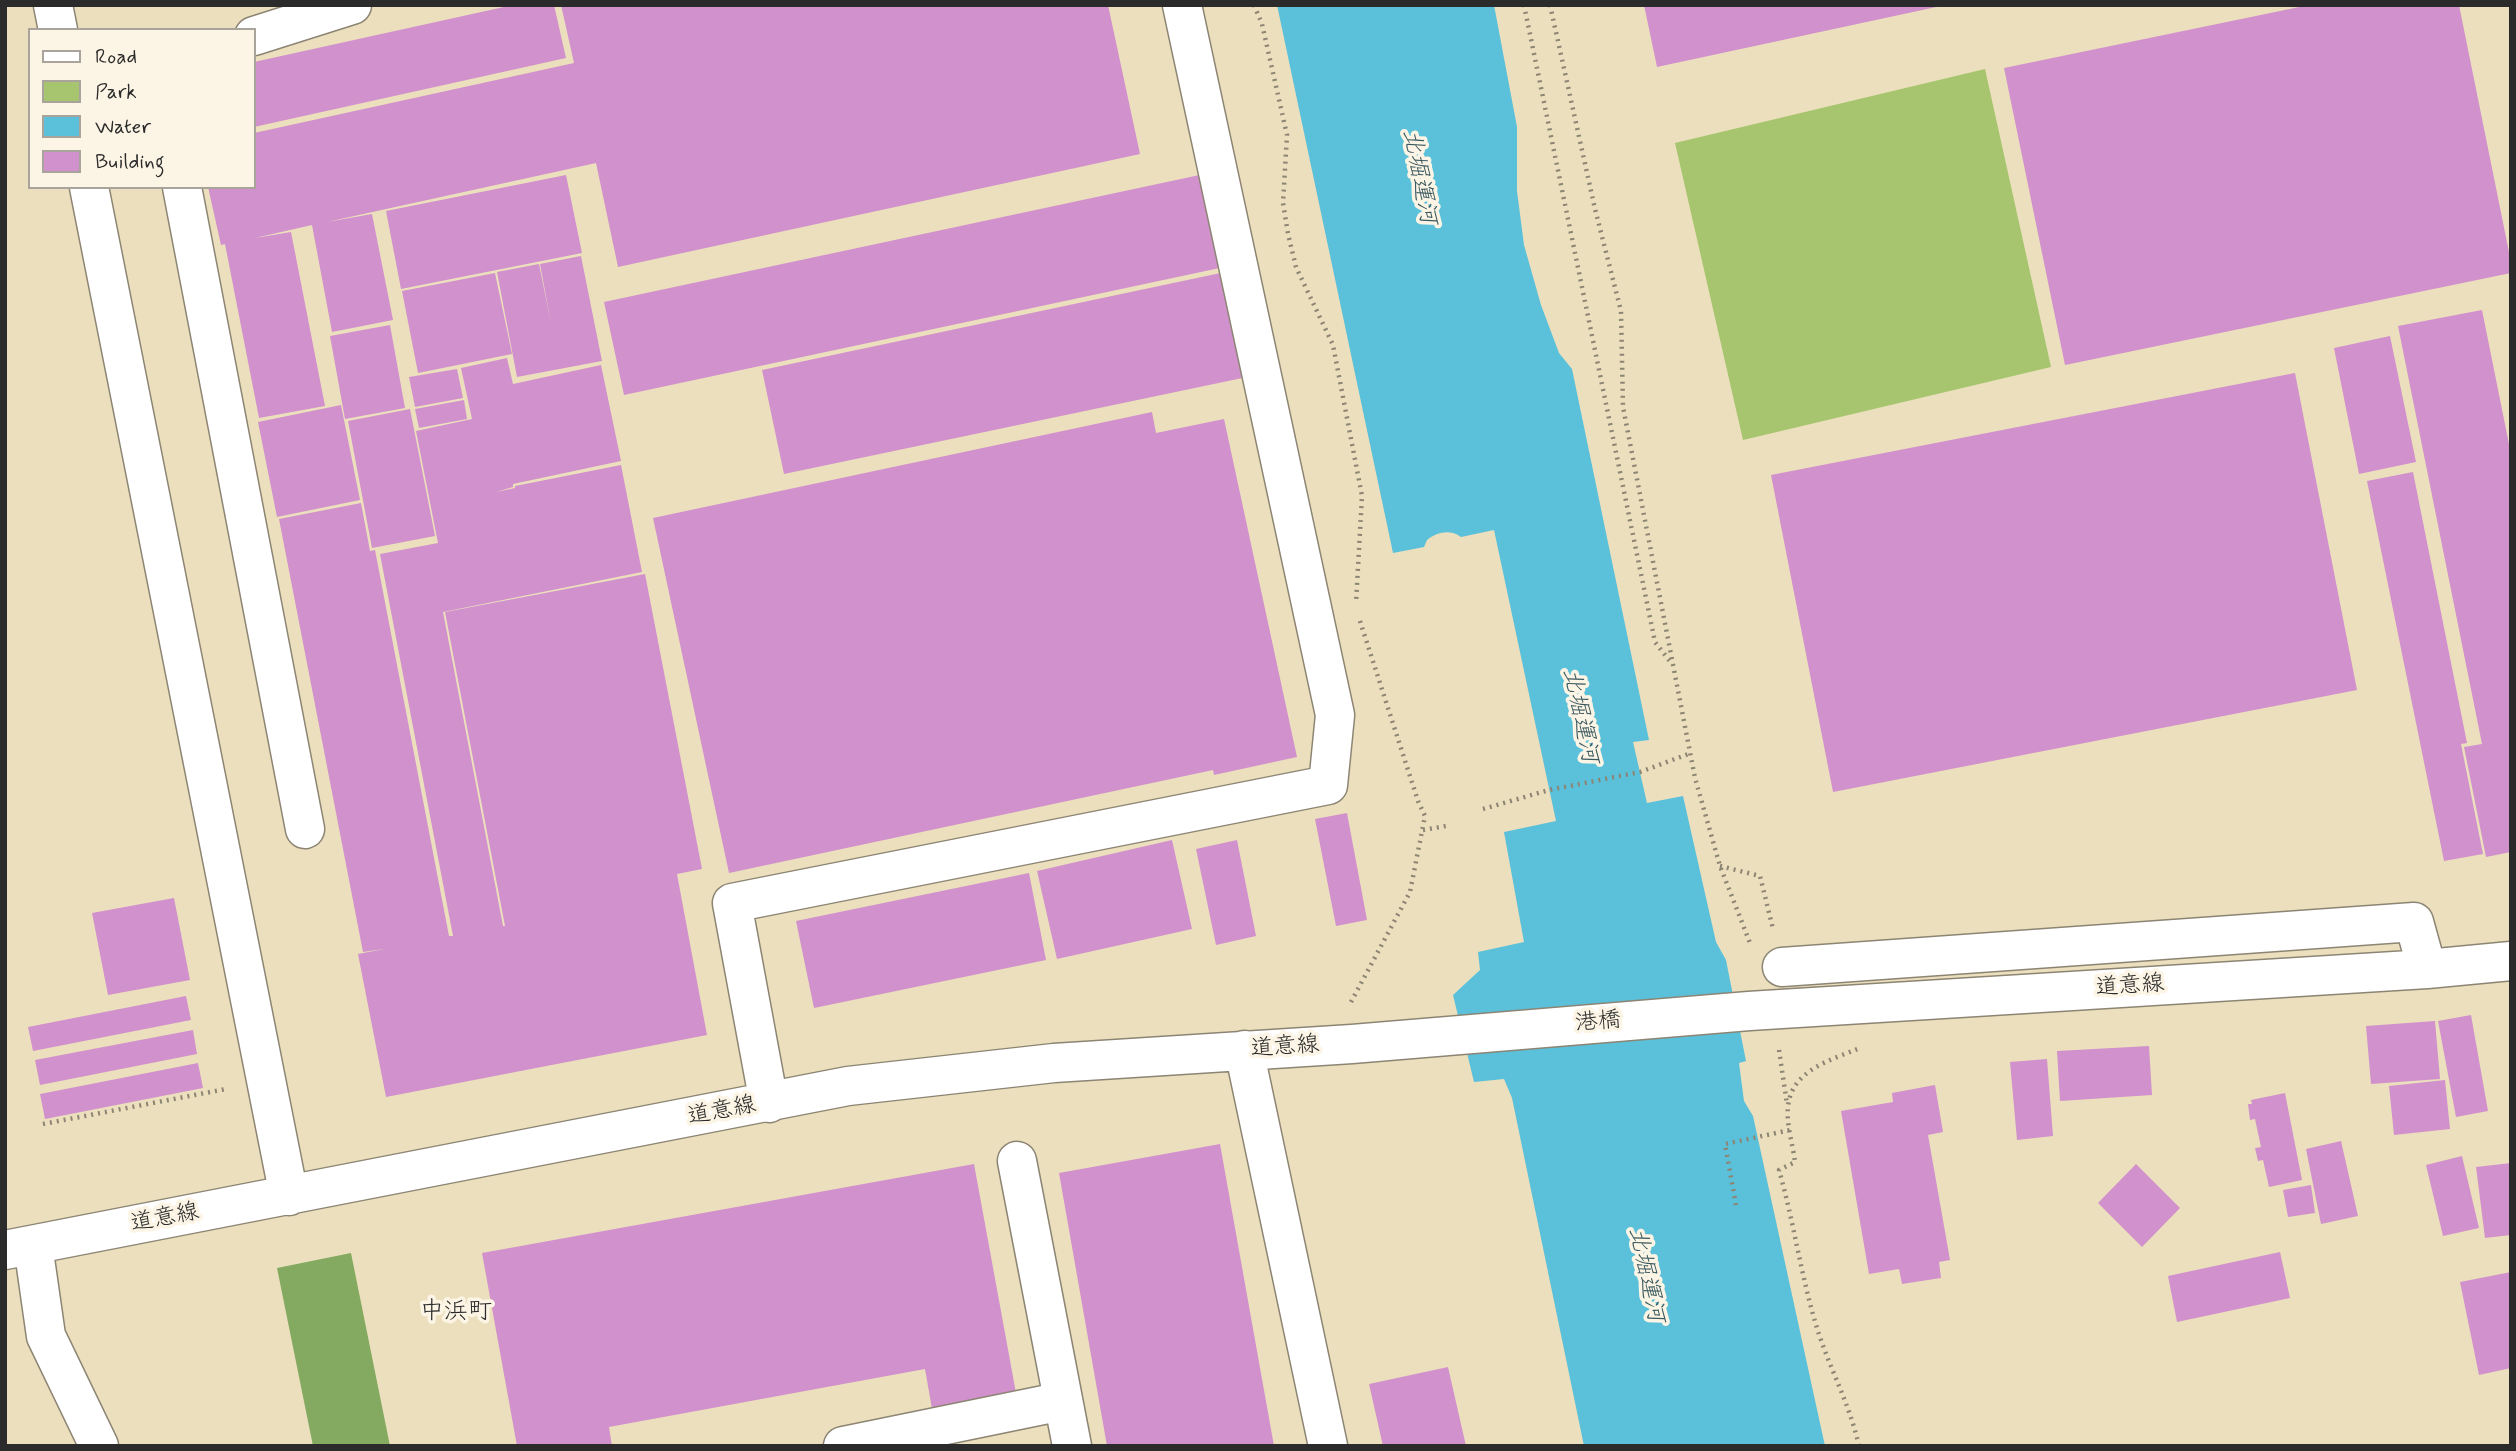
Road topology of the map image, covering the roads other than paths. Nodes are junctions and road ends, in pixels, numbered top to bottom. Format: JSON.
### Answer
{"nodes":[{"id":1,"x":53,"y":5,"type":"edge"},
{"id":2,"x":352,"y":5,"type":"edge"},
{"id":3,"x":1181,"y":5,"type":"edge"},
{"id":4,"x":58,"y":28,"type":"edge"},
{"id":5,"x":256,"y":35,"type":"edge"},
{"id":6,"x":89,"y":189,"type":"edge"},
{"id":7,"x":181,"y":189,"type":"edge"},
{"id":8,"x":305,"y":829,"type":"dead end"},
{"id":9,"x":2511,"y":961,"type":"edge"},
{"id":10,"x":1783,"y":967,"type":"road end"},
{"id":11,"x":2427,"y":969,"type":"junction"},
{"id":12,"x":1749,"y":1011,"type":"joint"},
{"id":13,"x":1447,"y":1035,"type":"joint"},
{"id":14,"x":1244,"y":1050,"type":"junction"},
{"id":15,"x":769,"y":1103,"type":"junction"},
{"id":16,"x":1017,"y":1161,"type":"dead end"},
{"id":17,"x":289,"y":1196,"type":"junction"},
{"id":18,"x":19,"y":1248,"type":"edge"},
{"id":19,"x":1063,"y":1401,"type":"junction"},
{"id":20,"x":99,"y":1446,"type":"edge"},
{"id":21,"x":843,"y":1446,"type":"edge"},
{"id":22,"x":1072,"y":1446,"type":"edge"},
{"id":23,"x":1328,"y":1446,"type":"edge"}],
"edges":[{"from":1,"to":4,"type":"street"},
{"from":2,"to":5,"type":"street"},
{"from":3,"to":15,"type":"street"},
{"from":6,"to":17,"type":"street"},
{"from":7,"to":8,"type":"street"},
{"from":9,"to":11,"type":"street","name":"道意線"},
{"from":10,"to":11,"type":"street"},
{"from":11,"to":12,"type":"street","name":"道意線"},
{"from":12,"to":13,"type":"street","name":"港橋"},
{"from":13,"to":14,"type":"street","name":"道意線"},
{"from":14,"to":15,"type":"street","name":"道意線"},
{"from":14,"to":23,"type":"street"},
{"from":15,"to":17,"type":"street","name":"道意線"},
{"from":16,"to":19,"type":"street"},
{"from":17,"to":18,"type":"street","name":"道意線"},
{"from":18,"to":20,"type":"street"},
{"from":19,"to":21,"type":"street"},
{"from":19,"to":22,"type":"street"}]}
